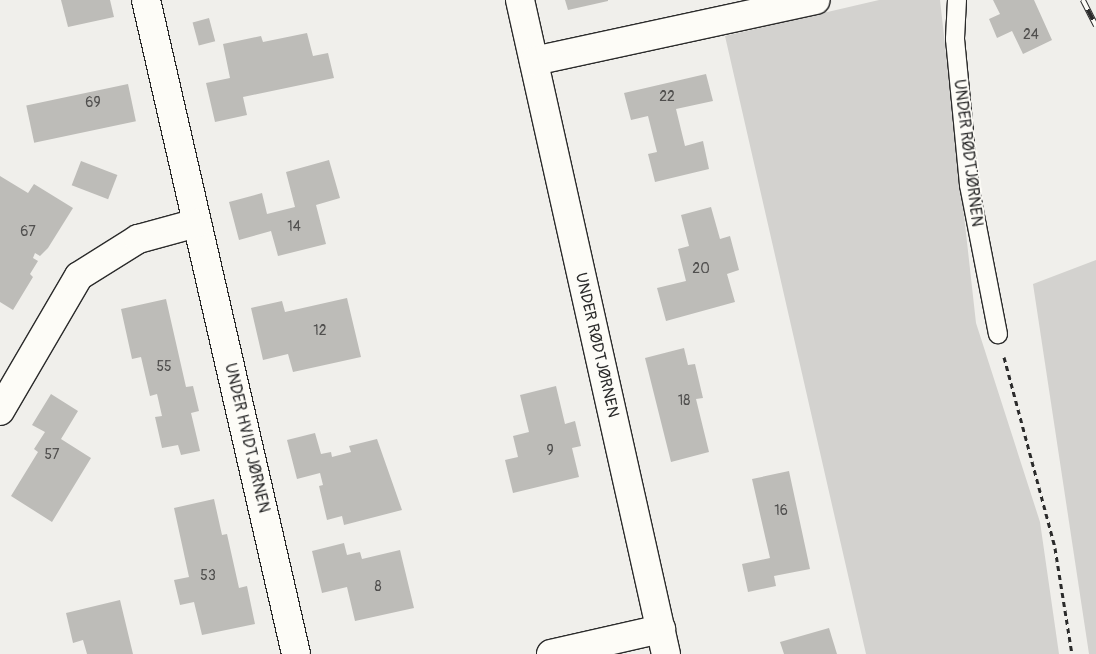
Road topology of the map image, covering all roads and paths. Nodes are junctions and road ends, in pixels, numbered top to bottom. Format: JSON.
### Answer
{"nodes":[{"id":1,"x":146,"y":0,"type":"edge"},
{"id":2,"x":520,"y":0,"type":"edge"},
{"id":3,"x":815,"y":0,"type":"edge"},
{"id":4,"x":957,"y":0,"type":"edge"},
{"id":5,"x":534,"y":61,"type":"junction"},
{"id":6,"x":197,"y":223,"type":"junction"},
{"id":7,"x":998,"y":334,"type":"joint"},
{"id":8,"x":0,"y":411,"type":"edge"},
{"id":9,"x":664,"y":641,"type":"edge"},
{"id":10,"x":296,"y":654,"type":"edge"},
{"id":11,"x":551,"y":654,"type":"edge"},
{"id":12,"x":1072,"y":654,"type":"edge"}],
"edges":[{"from":1,"to":6,"type":"street","name":"UNDER HVIDTJØRNEN"},
{"from":2,"to":5,"type":"street","name":"UNDER RØDTJØRNEN"},
{"from":3,"to":5,"type":"street"},
{"from":4,"to":7,"type":"lane","name":"UNDER RØDTJØRNEN"},
{"from":5,"to":9,"type":"street","name":"UNDER RØDTJØRNEN"},
{"from":6,"to":8,"type":"street"},
{"from":6,"to":10,"type":"street","name":"UNDER HVIDTJØRNEN"},
{"from":7,"to":12,"type":"path"},
{"from":9,"to":11,"type":"street","name":"UNDER RØDTJØRNEN"}]}
